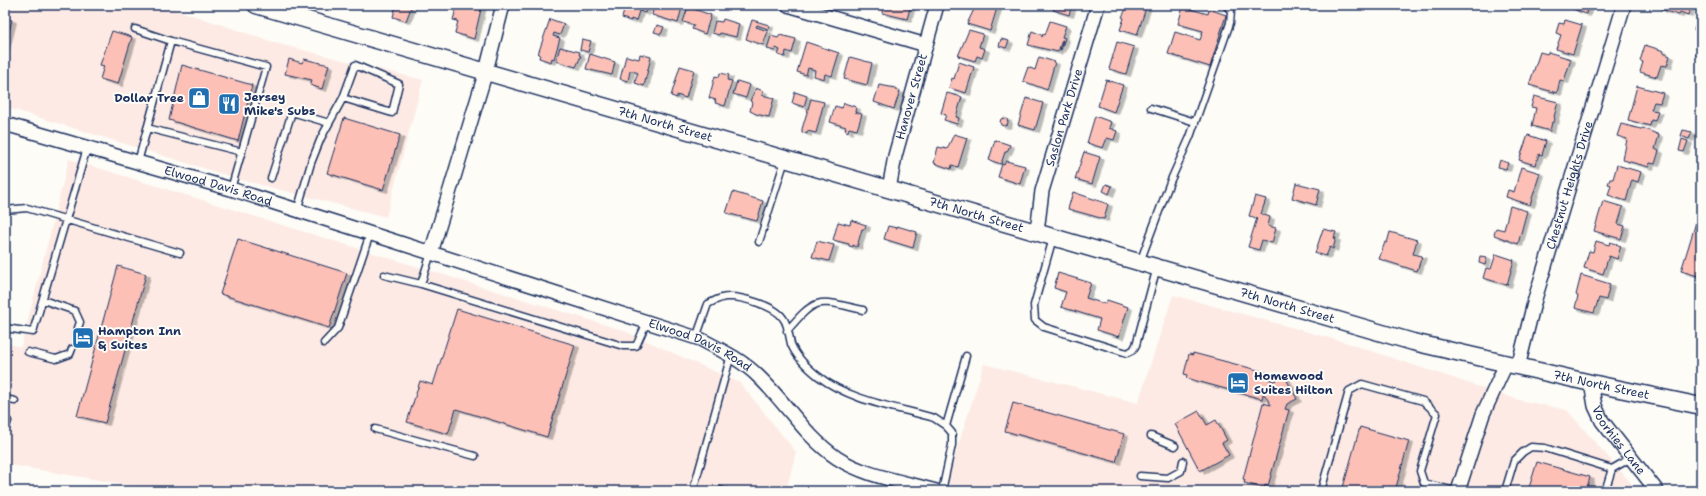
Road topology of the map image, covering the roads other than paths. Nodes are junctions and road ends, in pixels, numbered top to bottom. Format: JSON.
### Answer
{"nodes":[{"id":1,"x":256,"y":5,"type":"edge"},
{"id":2,"x":503,"y":5,"type":"edge"},
{"id":3,"x":938,"y":5,"type":"edge"},
{"id":4,"x":1098,"y":5,"type":"edge"},
{"id":5,"x":1226,"y":5,"type":"edge"},
{"id":6,"x":1624,"y":5,"type":"edge"},
{"id":7,"x":792,"y":6,"type":"edge"},
{"id":8,"x":136,"y":30,"type":"dead end"},
{"id":9,"x":171,"y":41,"type":"junction"},
{"id":10,"x":926,"y":45,"type":"junction"},
{"id":11,"x":486,"y":71,"type":"junction"},
{"id":12,"x":343,"y":98,"type":"junction"},
{"id":13,"x":1152,"y":108,"type":"dead end"},
{"id":14,"x":1195,"y":122,"type":"junction"},
{"id":15,"x":329,"y":123,"type":"junction"},
{"id":16,"x":5,"y":124,"type":"edge"},
{"id":17,"x":148,"y":128,"type":"junction"},
{"id":18,"x":87,"y":148,"type":"junction"},
{"id":19,"x":242,"y":152,"type":"junction"},
{"id":20,"x":786,"y":158,"type":"junction"},
{"id":21,"x":138,"y":162,"type":"junction"},
{"id":22,"x":271,"y":178,"type":"dead end"},
{"id":23,"x":231,"y":189,"type":"junction"},
{"id":24,"x":889,"y":189,"type":"junction"},
{"id":25,"x":5,"y":210,"type":"edge"},
{"id":26,"x":297,"y":211,"type":"junction"},
{"id":27,"x":67,"y":219,"type":"junction"},
{"id":28,"x":1037,"y":232,"type":"junction"},
{"id":29,"x":370,"y":234,"type":"junction"},
{"id":30,"x":1053,"y":236,"type":"junction"},
{"id":31,"x":759,"y":242,"type":"dead end"},
{"id":32,"x":180,"y":253,"type":"dead end"},
{"id":33,"x":431,"y":253,"type":"junction"},
{"id":34,"x":1140,"y":262,"type":"junction"},
{"id":35,"x":1156,"y":267,"type":"junction"},
{"id":36,"x":384,"y":276,"type":"dead end"},
{"id":37,"x":421,"y":284,"type":"junction"},
{"id":38,"x":43,"y":300,"type":"junction"},
{"id":39,"x":862,"y":310,"type":"dead end"},
{"id":40,"x":647,"y":322,"type":"junction"},
{"id":41,"x":5,"y":328,"type":"edge"},
{"id":42,"x":78,"y":328,"type":"dead end"},
{"id":43,"x":787,"y":331,"type":"junction"},
{"id":44,"x":696,"y":338,"type":"junction"},
{"id":45,"x":324,"y":343,"type":"dead end"},
{"id":46,"x":72,"y":349,"type":"dead end"},
{"id":47,"x":28,"y":352,"type":"dead end"},
{"id":48,"x":731,"y":355,"type":"junction"},
{"id":49,"x":966,"y":356,"type":"dead end"},
{"id":50,"x":1512,"y":365,"type":"junction"},
{"id":51,"x":1591,"y":383,"type":"junction"},
{"id":52,"x":5,"y":399,"type":"edge"},
{"id":53,"x":15,"y":401,"type":"dead end"},
{"id":54,"x":1701,"y":406,"type":"edge"},
{"id":55,"x":8,"y":422,"type":"dead end"},
{"id":56,"x":946,"y":426,"type":"junction"},
{"id":57,"x":5,"y":429,"type":"edge"},
{"id":58,"x":376,"y":429,"type":"dead end"},
{"id":59,"x":1152,"y":436,"type":"dead end"},
{"id":60,"x":1175,"y":446,"type":"dead end"},
{"id":61,"x":475,"y":456,"type":"dead end"},
{"id":62,"x":1631,"y":458,"type":"junction"},
{"id":63,"x":1183,"y":461,"type":"dead end"},
{"id":64,"x":1612,"y":469,"type":"junction"},
{"id":65,"x":1140,"y":476,"type":"dead end"},
{"id":66,"x":693,"y":491,"type":"edge"},
{"id":67,"x":936,"y":491,"type":"edge"},
{"id":68,"x":942,"y":491,"type":"edge"},
{"id":69,"x":1321,"y":491,"type":"edge"},
{"id":70,"x":1454,"y":491,"type":"edge"},
{"id":71,"x":1458,"y":491,"type":"edge"},
{"id":72,"x":1505,"y":491,"type":"edge"},
{"id":73,"x":1605,"y":491,"type":"edge"},
{"id":74,"x":1657,"y":491,"type":"edge"}],
"edges":[{"from":1,"to":11,"type":"street","name":"7th North Street"},
{"from":2,"to":11,"type":"street"},
{"from":3,"to":10,"type":"street","name":"Hanover Street"},
{"from":4,"to":28,"type":"street","name":"Saslon Park Drive"},
{"from":5,"to":14,"type":"lane"},
{"from":6,"to":50,"type":"street","name":"Chestnut Heights Drive"},
{"from":7,"to":10,"type":"street"},
{"from":8,"to":9,"type":"lane"},
{"from":9,"to":17,"type":"lane"},
{"from":9,"to":19,"type":"lane"},
{"from":10,"to":24,"type":"street","name":"Hanover Street"},
{"from":11,"to":20,"type":"street","name":"7th North Street"},
{"from":11,"to":33,"type":"street"},
{"from":12,"to":12,"type":"lane"},
{"from":12,"to":15,"type":"lane"},
{"from":13,"to":14,"type":"lane"},
{"from":14,"to":34,"type":"lane"},
{"from":15,"to":22,"type":"lane"},
{"from":15,"to":26,"type":"lane"},
{"from":16,"to":18,"type":"street","name":"Elwood Davis Road"},
{"from":17,"to":19,"type":"lane"},
{"from":17,"to":21,"type":"lane"},
{"from":18,"to":21,"type":"street","name":"Elwood Davis Road"},
{"from":18,"to":27,"type":"lane"},
{"from":19,"to":23,"type":"lane"},
{"from":20,"to":24,"type":"street","name":"7th North Street"},
{"from":20,"to":31,"type":"lane"},
{"from":21,"to":23,"type":"street","name":"Elwood Davis Road"},
{"from":23,"to":26,"type":"street","name":"Elwood Davis Road"},
{"from":24,"to":28,"type":"street","name":"7th North Street"},
{"from":25,"to":27,"type":"lane"},
{"from":26,"to":29,"type":"street","name":"Elwood Davis Road"},
{"from":27,"to":32,"type":"lane"},
{"from":27,"to":38,"type":"lane"},
{"from":28,"to":30,"type":"street","name":"7th North Street"},
{"from":29,"to":33,"type":"street","name":"Elwood Davis Road"},
{"from":29,"to":45,"type":"lane"},
{"from":30,"to":34,"type":"street","name":"7th North Street"},
{"from":30,"to":35,"type":"lane"},
{"from":33,"to":37,"type":"lane"},
{"from":33,"to":40,"type":"street","name":"Elwood Davis Road"},
{"from":34,"to":35,"type":"street","name":"7th North Street"},
{"from":35,"to":50,"type":"street","name":"7th North Street"},
{"from":36,"to":37,"type":"lane"},
{"from":37,"to":40,"type":"lane"},
{"from":38,"to":41,"type":"lane"},
{"from":38,"to":42,"type":"lane"},
{"from":39,"to":43,"type":"lane"},
{"from":40,"to":44,"type":"street","name":"Elwood Davis Road"},
{"from":43,"to":44,"type":"lane"},
{"from":43,"to":56,"type":"lane"},
{"from":44,"to":48,"type":"street","name":"Elwood Davis Road"},
{"from":46,"to":47,"type":"lane"},
{"from":48,"to":66,"type":"lane"},
{"from":48,"to":67,"type":"street","name":"Elwood Davis Road"},
{"from":49,"to":56,"type":"lane"},
{"from":50,"to":51,"type":"street","name":"7th North Street"},
{"from":50,"to":71,"type":"street"},
{"from":51,"to":54,"type":"street","name":"7th North Street"},
{"from":51,"to":62,"type":"street","name":"Voorhies Lane"},
{"from":52,"to":53,"type":"lane"},
{"from":55,"to":57,"type":"lane"},
{"from":56,"to":68,"type":"lane"},
{"from":58,"to":61,"type":"lane"},
{"from":59,"to":60,"type":"lane"},
{"from":62,"to":64,"type":"lane"},
{"from":62,"to":74,"type":"street","name":"Voorhies Lane"},
{"from":63,"to":65,"type":"lane"},
{"from":64,"to":72,"type":"lane"},
{"from":64,"to":73,"type":"lane"},
{"from":69,"to":70,"type":"lane"}]}
